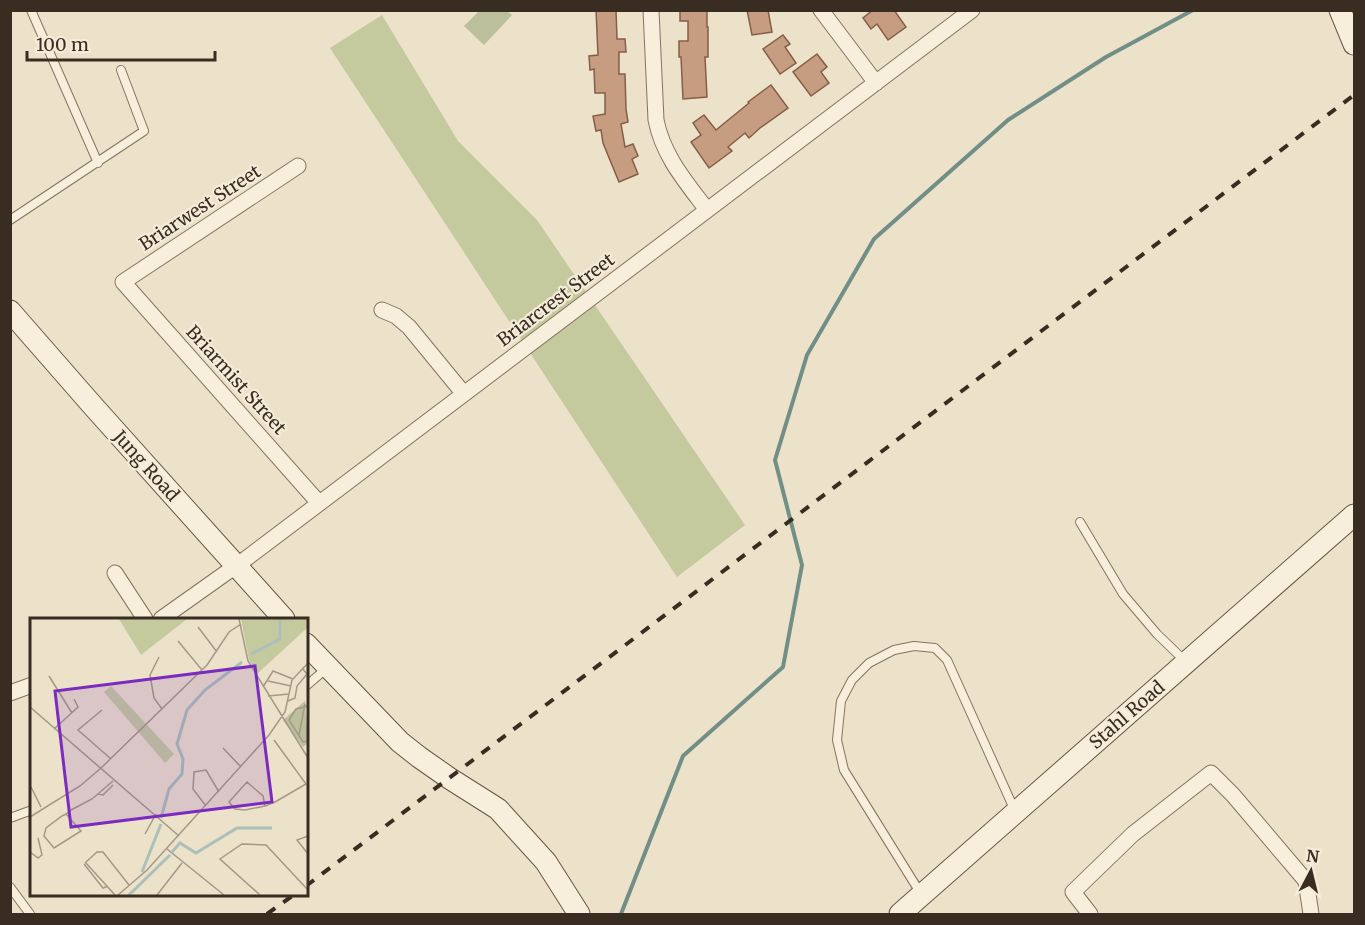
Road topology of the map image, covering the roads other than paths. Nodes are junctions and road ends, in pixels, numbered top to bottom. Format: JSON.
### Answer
{"nodes":[{"id":1,"x":31,"y":10,"type":"edge"},
{"id":2,"x":651,"y":10,"type":"edge"},
{"id":3,"x":820,"y":10,"type":"edge"},
{"id":4,"x":972,"y":10,"type":"edge"},
{"id":5,"x":1340,"y":10,"type":"edge"},
{"id":6,"x":1354,"y":44,"type":"edge"},
{"id":7,"x":121,"y":70,"type":"dead end"},
{"id":8,"x":876,"y":83,"type":"junction"},
{"id":9,"x":98,"y":163,"type":"junction"},
{"id":10,"x":298,"y":166,"type":"dead end"},
{"id":11,"x":707,"y":210,"type":"junction"},
{"id":12,"x":10,"y":220,"type":"edge"},
{"id":13,"x":123,"y":282,"type":"joint"},
{"id":14,"x":382,"y":310,"type":"dead end"},
{"id":15,"x":10,"y":311,"type":"edge"},
{"id":16,"x":464,"y":394,"type":"junction"},
{"id":17,"x":319,"y":503,"type":"junction"},
{"id":18,"x":1354,"y":515,"type":"edge"},
{"id":19,"x":1080,"y":522,"type":"dead end"},
{"id":20,"x":236,"y":566,"type":"junction"},
{"id":21,"x":115,"y":573,"type":"dead end"},
{"id":22,"x":144,"y":618,"type":"edge"},
{"id":23,"x":162,"y":618,"type":"edge"},
{"id":24,"x":283,"y":618,"type":"edge"},
{"id":25,"x":316,"y":657,"type":"edge"},
{"id":26,"x":1186,"y":662,"type":"junction"},
{"id":27,"x":308,"y":680,"type":"edge"},
{"id":28,"x":30,"y":686,"type":"edge"},
{"id":29,"x":10,"y":693,"type":"edge"},
{"id":30,"x":30,"y":811,"type":"edge"},
{"id":31,"x":1016,"y":812,"type":"junction"},
{"id":32,"x":10,"y":818,"type":"edge"},
{"id":33,"x":10,"y":886,"type":"edge"},
{"id":34,"x":922,"y":895,"type":"junction"},
{"id":35,"x":575,"y":913,"type":"edge"},
{"id":36,"x":30,"y":915,"type":"edge"},
{"id":37,"x":900,"y":915,"type":"edge"},
{"id":38,"x":1090,"y":915,"type":"edge"},
{"id":39,"x":1311,"y":915,"type":"edge"}],
"edges":[{"from":1,"to":9,"type":"lane"},
{"from":2,"to":11,"type":"street"},
{"from":3,"to":8,"type":"street"},
{"from":4,"to":8,"type":"street","name":"Briarcrest Street"},
{"from":5,"to":6,"type":"street"},
{"from":7,"to":9,"type":"lane"},
{"from":8,"to":11,"type":"street","name":"Briarcrest Street"},
{"from":9,"to":12,"type":"lane"},
{"from":10,"to":13,"type":"street","name":"Briarwest Street"},
{"from":11,"to":16,"type":"street","name":"Briarcrest Street"},
{"from":13,"to":17,"type":"street","name":"Briarmist Street"},
{"from":14,"to":16,"type":"street"},
{"from":15,"to":20,"type":"street","name":"Jung Road"},
{"from":16,"to":17,"type":"street","name":"Briarcrest Street"},
{"from":17,"to":20,"type":"street","name":"Briarcrest Street"},
{"from":18,"to":26,"type":"street","name":"Stahl Road"},
{"from":19,"to":26,"type":"lane"},
{"from":20,"to":23,"type":"street","name":"Briarcrest Street"},
{"from":20,"to":24,"type":"street","name":"Jung Road"},
{"from":21,"to":22,"type":"street"},
{"from":25,"to":27,"type":"lane"},
{"from":25,"to":35,"type":"street"},
{"from":26,"to":31,"type":"street","name":"Stahl Road"},
{"from":28,"to":29,"type":"street"},
{"from":30,"to":32,"type":"lane"},
{"from":31,"to":34,"type":"street","name":"Stahl Road"},
{"from":31,"to":34,"type":"lane"},
{"from":33,"to":36,"type":"lane"},
{"from":34,"to":37,"type":"street","name":"Stahl Road"},
{"from":38,"to":39,"type":"street"}]}
